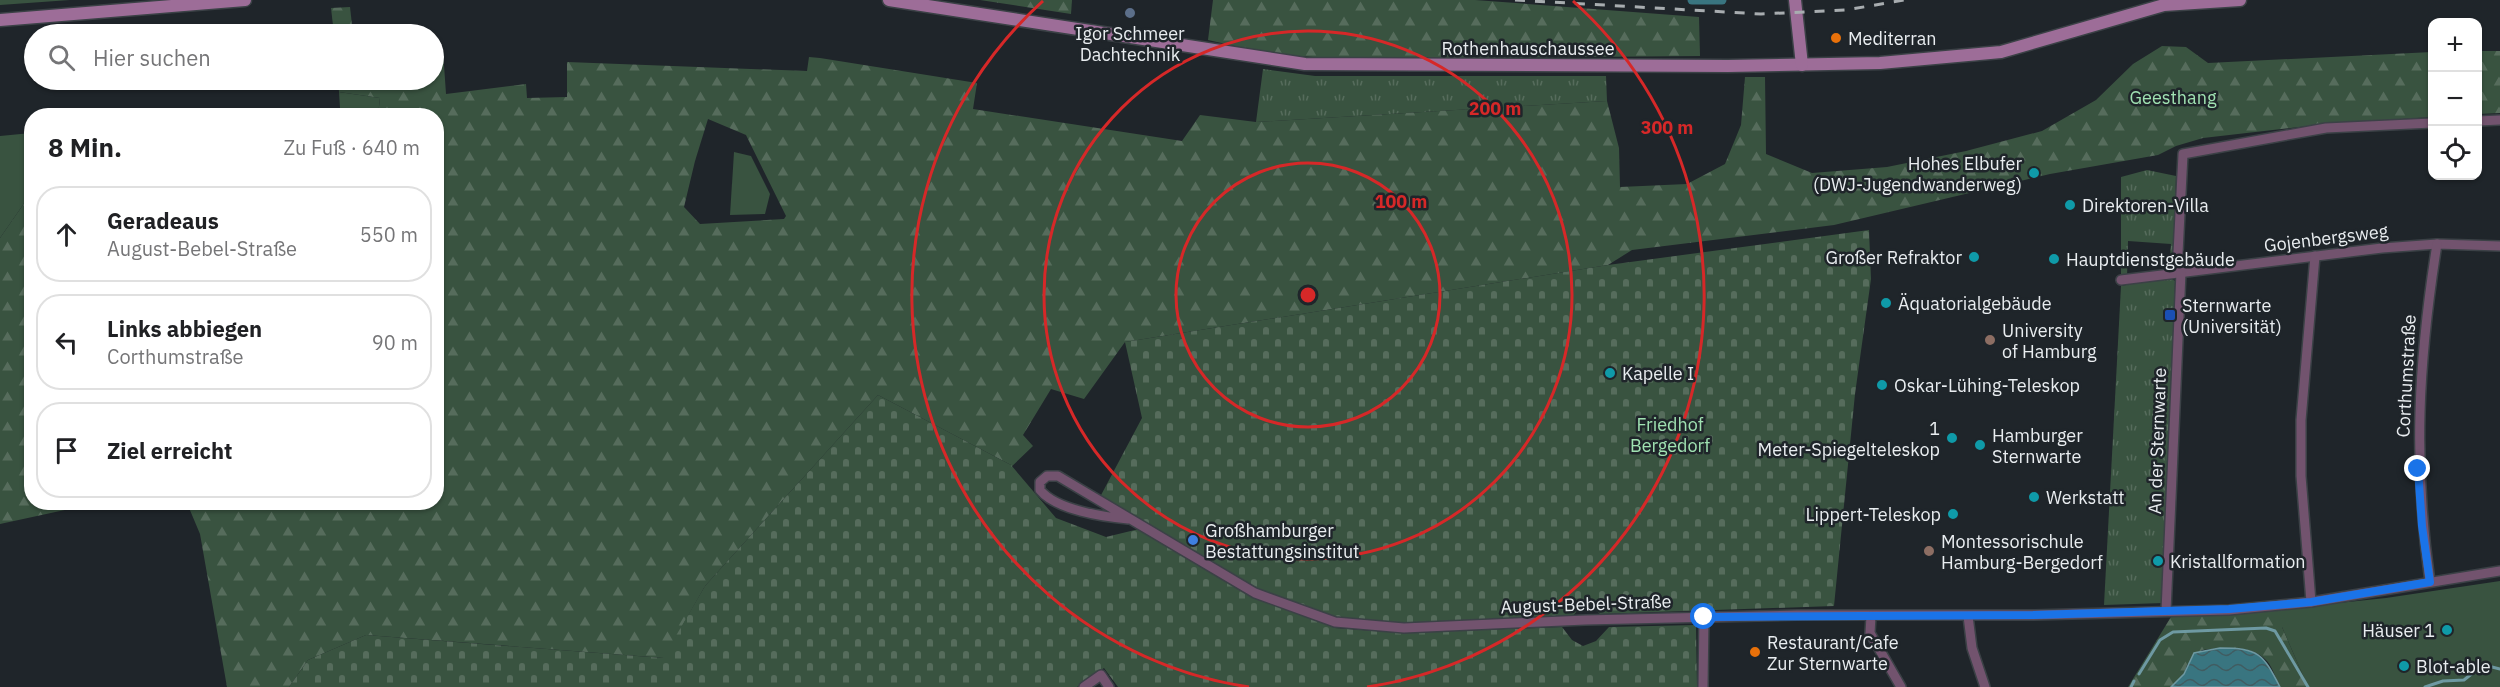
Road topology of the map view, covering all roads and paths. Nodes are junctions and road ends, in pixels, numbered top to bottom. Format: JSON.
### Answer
{"nodes":[{"id":1,"x":245,"y":0,"type":"edge"},
{"id":2,"x":889,"y":0,"type":"edge"},
{"id":3,"x":2240,"y":0,"type":"edge"},
{"id":4,"x":1795,"y":1,"type":"edge"},
{"id":5,"x":0,"y":20,"type":"edge"},
{"id":6,"x":1802,"y":65,"type":"junction"},
{"id":7,"x":2500,"y":120,"type":"edge"},
{"id":8,"x":2482,"y":121,"type":"edge"},
{"id":9,"x":2428,"y":123,"type":"edge"},
{"id":10,"x":2437,"y":244,"type":"junction"},
{"id":11,"x":2500,"y":246,"type":"edge"},
{"id":12,"x":2315,"y":256,"type":"junction"},
{"id":13,"x":2179,"y":273,"type":"junction"},
{"id":14,"x":2121,"y":280,"type":"dead end"},
{"id":15,"x":1128,"y":519,"type":"junction"},
{"id":16,"x":2500,"y":571,"type":"edge"},
{"id":17,"x":2430,"y":582,"type":"junction"},
{"id":18,"x":2311,"y":602,"type":"junction"},
{"id":19,"x":2166,"y":611,"type":"junction"},
{"id":20,"x":1871,"y":616,"type":"junction"},
{"id":21,"x":1968,"y":616,"type":"junction"},
{"id":22,"x":1704,"y":617,"type":"junction"},
{"id":23,"x":1084,"y":687,"type":"edge"},
{"id":24,"x":1109,"y":687,"type":"edge"},
{"id":25,"x":1703,"y":687,"type":"edge"},
{"id":26,"x":1901,"y":687,"type":"edge"},
{"id":27,"x":1985,"y":687,"type":"edge"}],
"edges":[{"from":1,"to":5,"type":"main road"},
{"from":2,"to":6,"type":"main road","name":"Rothenhauschaussee"},
{"from":3,"to":6,"type":"main road","name":"Rothenhauschaussee"},
{"from":4,"to":6,"type":"main road"},
{"from":7,"to":8,"type":"street"},
{"from":9,"to":13,"type":"street","name":"An der Sternwarte"},
{"from":10,"to":11,"type":"street","name":"Gojenbergsweg"},
{"from":10,"to":12,"type":"street","name":"Gojenbergsweg"},
{"from":10,"to":17,"type":"street","name":"Corthumstraße"},
{"from":12,"to":13,"type":"street","name":"Gojenbergsweg"},
{"from":12,"to":18,"type":"street"},
{"from":13,"to":14,"type":"street","name":"Gojenbergsweg"},
{"from":13,"to":19,"type":"street","name":"An der Sternwarte"},
{"from":15,"to":15,"type":"street","name":"August-Bebel-Straße"},
{"from":15,"to":22,"type":"street","name":"August-Bebel-Straße"},
{"from":16,"to":17,"type":"street","name":"August-Bebel-Straße"},
{"from":17,"to":18,"type":"street","name":"August-Bebel-Straße"},
{"from":18,"to":19,"type":"street","name":"August-Bebel-Straße"},
{"from":19,"to":21,"type":"street","name":"August-Bebel-Straße"},
{"from":20,"to":21,"type":"street","name":"August-Bebel-Straße"},
{"from":20,"to":22,"type":"street","name":"August-Bebel-Straße"},
{"from":20,"to":26,"type":"street"},
{"from":21,"to":27,"type":"street"},
{"from":22,"to":25,"type":"street"},
{"from":23,"to":24,"type":"street"}]}
